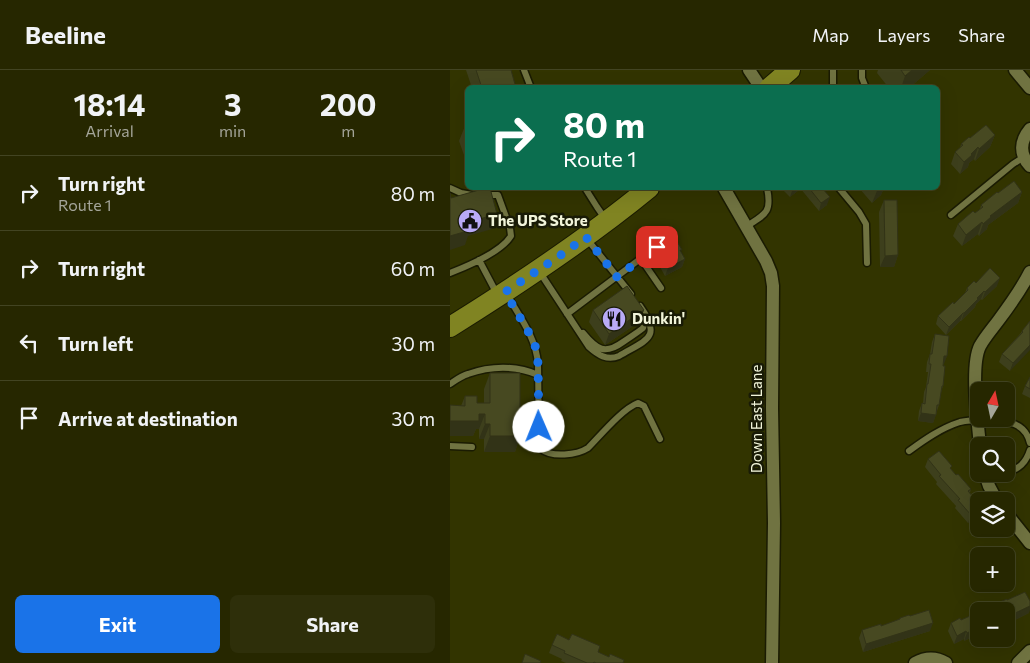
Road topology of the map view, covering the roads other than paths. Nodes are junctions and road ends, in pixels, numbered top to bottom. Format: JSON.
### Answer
{"nodes":[{"id":1,"x":524,"y":70,"type":"edge"},
{"id":2,"x":749,"y":70,"type":"edge"},
{"id":3,"x":790,"y":70,"type":"edge"},
{"id":4,"x":833,"y":70,"type":"edge"},
{"id":5,"x":862,"y":70,"type":"edge"},
{"id":6,"x":1015,"y":70,"type":"edge"},
{"id":7,"x":530,"y":85,"type":"edge"},
{"id":8,"x":759,"y":85,"type":"edge"},
{"id":9,"x":772,"y":85,"type":"edge"},
{"id":10,"x":833,"y":85,"type":"edge"},
{"id":11,"x":865,"y":85,"type":"edge"},
{"id":12,"x":1030,"y":88,"type":"edge"},
{"id":13,"x":1030,"y":129,"type":"edge"},
{"id":14,"x":1027,"y":162,"type":"edge"},
{"id":15,"x":450,"y":188,"type":"edge"},
{"id":16,"x":586,"y":190,"type":"edge"},
{"id":17,"x":647,"y":190,"type":"edge"},
{"id":18,"x":725,"y":190,"type":"edge"},
{"id":19,"x":767,"y":190,"type":"edge"},
{"id":20,"x":841,"y":190,"type":"edge"},
{"id":21,"x":951,"y":215,"type":"dead end"},
{"id":22,"x":608,"y":222,"type":"junction"},
{"id":23,"x":747,"y":226,"type":"junction"},
{"id":24,"x":672,"y":235,"type":"dead end"},
{"id":25,"x":586,"y":237,"type":"junction"},
{"id":26,"x":641,"y":259,"type":"junction"},
{"id":27,"x":479,"y":260,"type":"junction"},
{"id":28,"x":867,"y":263,"type":"dead end"},
{"id":29,"x":538,"y":270,"type":"junction"},
{"id":30,"x":450,"y":272,"type":"edge"},
{"id":31,"x":1030,"y":272,"type":"edge"},
{"id":32,"x":619,"y":280,"type":"junction"},
{"id":33,"x":661,"y":288,"type":"dead end"},
{"id":34,"x":502,"y":294,"type":"junction"},
{"id":35,"x":569,"y":317,"type":"junction"},
{"id":36,"x":450,"y":327,"type":"edge"},
{"id":37,"x":538,"y":375,"type":"junction"},
{"id":38,"x":976,"y":382,"type":"edge"},
{"id":39,"x":450,"y":383,"type":"edge"},
{"id":40,"x":970,"y":421,"type":"edge"},
{"id":41,"x":1015,"y":424,"type":"edge"},
{"id":42,"x":660,"y":439,"type":"dead end"},
{"id":43,"x":1030,"y":443,"type":"edge"},
{"id":44,"x":450,"y":446,"type":"edge"},
{"id":45,"x":472,"y":446,"type":"dead end"},
{"id":46,"x":1030,"y":450,"type":"edge"},
{"id":47,"x":909,"y":451,"type":"dead end"},
{"id":48,"x":1015,"y":470,"type":"edge"},
{"id":49,"x":1015,"y":524,"type":"edge"},
{"id":50,"x":1030,"y":542,"type":"edge"},
{"id":51,"x":1030,"y":651,"type":"edge"},
{"id":52,"x":772,"y":663,"type":"edge"},
{"id":53,"x":915,"y":663,"type":"edge"},
{"id":54,"x":946,"y":663,"type":"edge"},
{"id":55,"x":1018,"y":663,"type":"edge"}],
"edges":[{"from":1,"to":7,"type":"lane"},
{"from":2,"to":8,"type":"street"},
{"from":3,"to":9,"type":"main road"},
{"from":4,"to":10,"type":"lane"},
{"from":5,"to":11,"type":"lane"},
{"from":6,"to":12,"type":"street"},
{"from":13,"to":14,"type":"street"},
{"from":14,"to":21,"type":"lane"},
{"from":15,"to":27,"type":"lane"},
{"from":16,"to":22,"type":"lane"},
{"from":17,"to":22,"type":"main road"},
{"from":18,"to":23,"type":"street","name":"Down East Lane"},
{"from":19,"to":23,"type":"lane"},
{"from":20,"to":28,"type":"lane"},
{"from":22,"to":25,"type":"main road"},
{"from":23,"to":52,"type":"street","name":"Down East Lane"},
{"from":24,"to":26,"type":"lane"},
{"from":25,"to":29,"type":"main road"},
{"from":25,"to":32,"type":"lane"},
{"from":26,"to":32,"type":"lane"},
{"from":26,"to":33,"type":"lane"},
{"from":27,"to":30,"type":"lane"},
{"from":27,"to":34,"type":"lane"},
{"from":29,"to":34,"type":"main road"},
{"from":29,"to":35,"type":"lane"},
{"from":31,"to":38,"type":"street"},
{"from":32,"to":35,"type":"lane"},
{"from":32,"to":35,"type":"lane"},
{"from":32,"to":35,"type":"lane"},
{"from":34,"to":36,"type":"main road"},
{"from":34,"to":37,"type":"lane"},
{"from":37,"to":39,"type":"lane"},
{"from":37,"to":42,"type":"lane"},
{"from":40,"to":47,"type":"lane"},
{"from":41,"to":43,"type":"lane"},
{"from":44,"to":45,"type":"lane"},
{"from":46,"to":48,"type":"lane"},
{"from":49,"to":50,"type":"street"},
{"from":51,"to":55,"type":"street"},
{"from":53,"to":54,"type":"street"}]}
